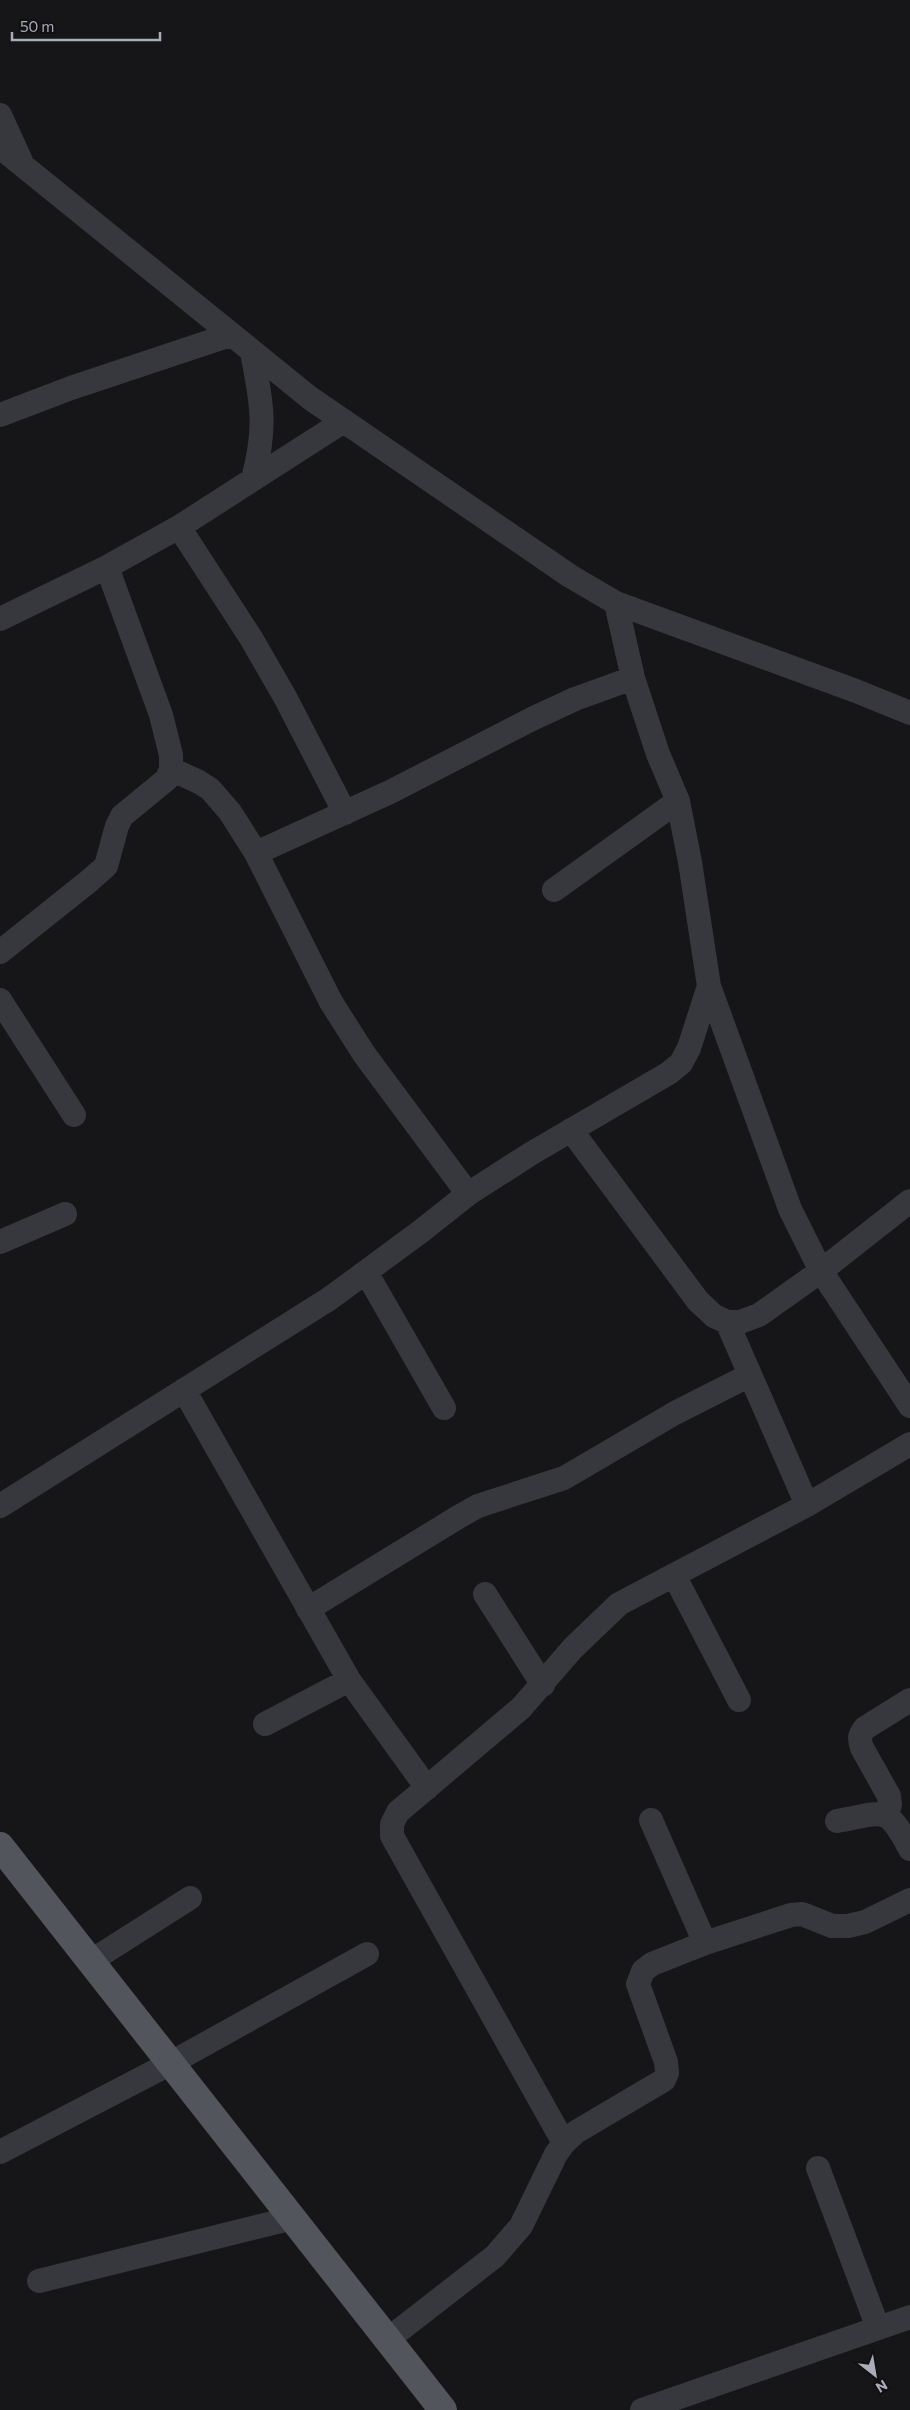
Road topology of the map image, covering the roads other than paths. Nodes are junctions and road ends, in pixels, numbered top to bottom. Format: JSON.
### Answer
{"nodes":[{"id":1,"x":0,"y":115,"type":"edge"},
{"id":2,"x":8,"y":156,"type":"edge"},
{"id":3,"x":230,"y":335,"type":"junction"},
{"id":4,"x":252,"y":352,"type":"junction"},
{"id":5,"x":0,"y":415,"type":"edge"},
{"id":6,"x":344,"y":421,"type":"junction"},
{"id":7,"x":253,"y":479,"type":"junction"},
{"id":8,"x":179,"y":527,"type":"junction"},
{"id":9,"x":107,"y":567,"type":"junction"},
{"id":10,"x":616,"y":603,"type":"junction"},
{"id":11,"x":0,"y":619,"type":"edge"},
{"id":12,"x":633,"y":678,"type":"junction"},
{"id":13,"x":910,"y":713,"type":"edge"},
{"id":14,"x":171,"y":769,"type":"junction"},
{"id":15,"x":678,"y":802,"type":"junction"},
{"id":16,"x":345,"y":813,"type":"junction"},
{"id":17,"x":256,"y":853,"type":"junction"},
{"id":18,"x":554,"y":890,"type":"dead end"},
{"id":19,"x":0,"y":952,"type":"edge"},
{"id":20,"x":709,"y":986,"type":"junction"},
{"id":21,"x":0,"y":1000,"type":"edge"},
{"id":22,"x":74,"y":1115,"type":"dead end"},
{"id":23,"x":571,"y":1130,"type":"junction"},
{"id":24,"x":468,"y":1194,"type":"junction"},
{"id":25,"x":910,"y":1201,"type":"edge"},
{"id":26,"x":65,"y":1214,"type":"dead end"},
{"id":27,"x":0,"y":1242,"type":"edge"},
{"id":28,"x":366,"y":1272,"type":"junction"},
{"id":29,"x":822,"y":1272,"type":"junction"},
{"id":30,"x":727,"y":1322,"type":"junction"},
{"id":31,"x":750,"y":1375,"type":"junction"},
{"id":32,"x":184,"y":1390,"type":"junction"},
{"id":33,"x":910,"y":1406,"type":"edge"},
{"id":34,"x":444,"y":1408,"type":"dead end"},
{"id":35,"x":910,"y":1444,"type":"edge"},
{"id":36,"x":1,"y":1502,"type":"edge"},
{"id":37,"x":807,"y":1504,"type":"junction"},
{"id":38,"x":674,"y":1575,"type":"junction"},
{"id":39,"x":485,"y":1594,"type":"dead end"},
{"id":40,"x":308,"y":1609,"type":"junction"},
{"id":41,"x":349,"y":1680,"type":"junction"},
{"id":42,"x":543,"y":1685,"type":"junction"},
{"id":43,"x":739,"y":1700,"type":"dead end"},
{"id":44,"x":910,"y":1700,"type":"edge"},
{"id":45,"x":265,"y":1724,"type":"dead end"},
{"id":46,"x":427,"y":1788,"type":"junction"},
{"id":47,"x":886,"y":1815,"type":"junction"},
{"id":48,"x":651,"y":1820,"type":"dead end"},
{"id":49,"x":837,"y":1821,"type":"dead end"},
{"id":50,"x":910,"y":1849,"type":"edge"},
{"id":51,"x":3,"y":1854,"type":"edge"},
{"id":52,"x":190,"y":1898,"type":"dead end"},
{"id":53,"x":910,"y":1900,"type":"edge"},
{"id":54,"x":705,"y":1943,"type":"junction"},
{"id":55,"x":367,"y":1954,"type":"dead end"},
{"id":56,"x":91,"y":1961,"type":"junction"},
{"id":57,"x":171,"y":2063,"type":"junction"},
{"id":58,"x":564,"y":2143,"type":"junction"},
{"id":59,"x":0,"y":2152,"type":"edge"},
{"id":60,"x":818,"y":2168,"type":"dead end"},
{"id":61,"x":293,"y":2218,"type":"junction"},
{"id":62,"x":39,"y":2280,"type":"dead end"},
{"id":63,"x":910,"y":2317,"type":"edge"},
{"id":64,"x":878,"y":2328,"type":"junction"},
{"id":65,"x":387,"y":2340,"type":"junction"},
{"id":66,"x":444,"y":2410,"type":"edge"},
{"id":67,"x":642,"y":2410,"type":"edge"}],
"edges":[{"from":1,"to":2,"type":"street"},
{"from":2,"to":3,"type":"street"},
{"from":3,"to":4,"type":"street"},
{"from":3,"to":5,"type":"street"},
{"from":4,"to":6,"type":"street"},
{"from":4,"to":7,"type":"street"},
{"from":6,"to":7,"type":"street"},
{"from":6,"to":10,"type":"street"},
{"from":7,"to":8,"type":"street"},
{"from":8,"to":9,"type":"street"},
{"from":8,"to":16,"type":"street"},
{"from":9,"to":11,"type":"street"},
{"from":9,"to":14,"type":"street"},
{"from":10,"to":12,"type":"street"},
{"from":10,"to":13,"type":"street"},
{"from":12,"to":15,"type":"street"},
{"from":12,"to":16,"type":"street"},
{"from":14,"to":17,"type":"street"},
{"from":14,"to":19,"type":"street"},
{"from":15,"to":18,"type":"street"},
{"from":15,"to":20,"type":"street"},
{"from":16,"to":17,"type":"street"},
{"from":17,"to":24,"type":"street"},
{"from":20,"to":23,"type":"street"},
{"from":20,"to":29,"type":"street"},
{"from":21,"to":22,"type":"street"},
{"from":23,"to":24,"type":"street"},
{"from":23,"to":30,"type":"street"},
{"from":24,"to":28,"type":"street"},
{"from":25,"to":29,"type":"street"},
{"from":26,"to":27,"type":"street"},
{"from":28,"to":32,"type":"street"},
{"from":28,"to":34,"type":"street"},
{"from":29,"to":30,"type":"street"},
{"from":29,"to":33,"type":"street"},
{"from":30,"to":31,"type":"street"},
{"from":31,"to":37,"type":"street"},
{"from":31,"to":40,"type":"street"},
{"from":32,"to":36,"type":"street"},
{"from":32,"to":40,"type":"street"},
{"from":35,"to":37,"type":"street"},
{"from":37,"to":38,"type":"street"},
{"from":38,"to":42,"type":"street"},
{"from":38,"to":43,"type":"street"},
{"from":39,"to":42,"type":"street"},
{"from":40,"to":41,"type":"street"},
{"from":41,"to":45,"type":"street"},
{"from":41,"to":46,"type":"street"},
{"from":42,"to":46,"type":"street"},
{"from":44,"to":47,"type":"street"},
{"from":46,"to":58,"type":"street"},
{"from":47,"to":49,"type":"street"},
{"from":47,"to":50,"type":"street"},
{"from":48,"to":54,"type":"street"},
{"from":51,"to":56,"type":"main road"},
{"from":52,"to":56,"type":"street"},
{"from":53,"to":54,"type":"street"},
{"from":54,"to":58,"type":"street"},
{"from":55,"to":57,"type":"street"},
{"from":56,"to":57,"type":"main road"},
{"from":57,"to":59,"type":"street"},
{"from":57,"to":61,"type":"main road"},
{"from":58,"to":65,"type":"street"},
{"from":60,"to":64,"type":"street"},
{"from":61,"to":62,"type":"street"},
{"from":61,"to":65,"type":"main road"},
{"from":63,"to":64,"type":"street"},
{"from":64,"to":67,"type":"street"},
{"from":65,"to":66,"type":"main road"}]}
